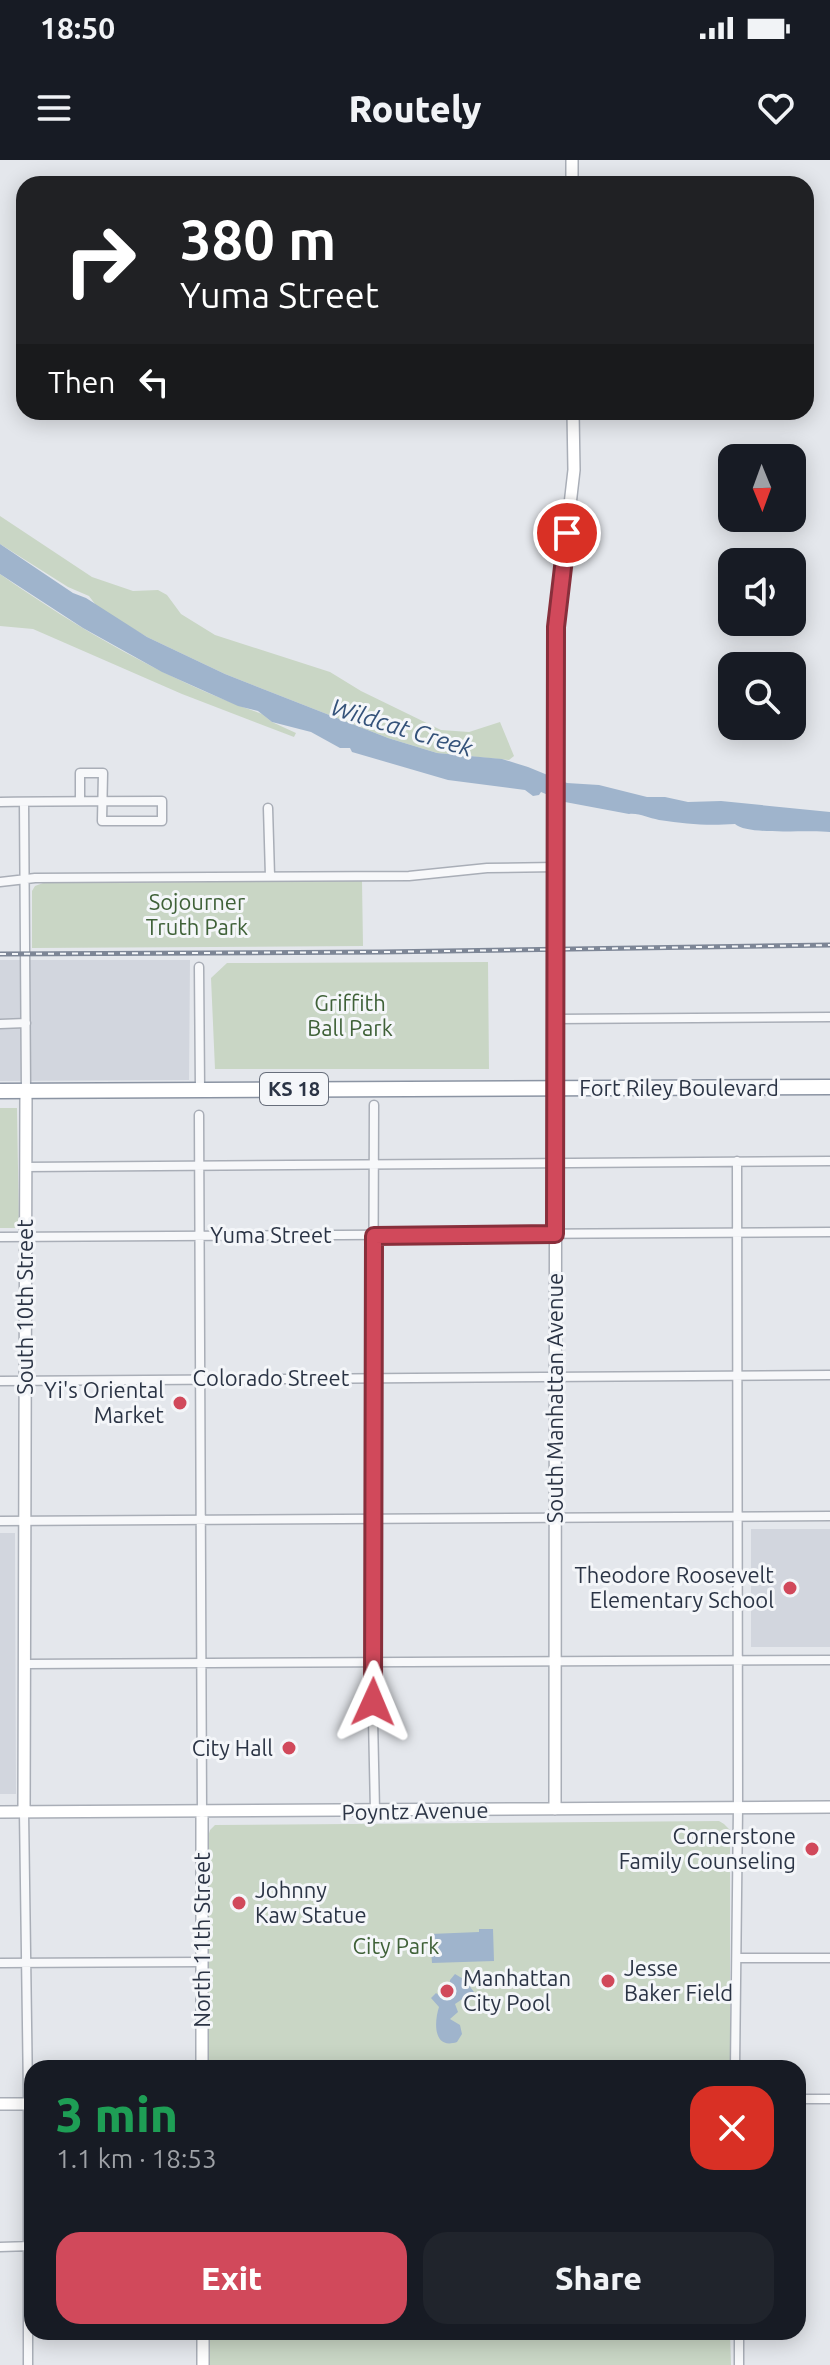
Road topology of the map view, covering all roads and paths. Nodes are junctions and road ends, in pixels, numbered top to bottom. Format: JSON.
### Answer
{"nodes":[{"id":1,"x":573,"y":420,"type":"edge"},
{"id":2,"x":80,"y":801,"type":"junction"},
{"id":3,"x":103,"y":801,"type":"junction"},
{"id":4,"x":0,"y":802,"type":"edge"},
{"id":5,"x":24,"y":802,"type":"junction"},
{"id":6,"x":268,"y":808,"type":"dead end"},
{"id":7,"x":557,"y":867,"type":"junction"},
{"id":8,"x":270,"y":876,"type":"junction"},
{"id":9,"x":24,"y":880,"type":"junction"},
{"id":10,"x":0,"y":882,"type":"edge"},
{"id":11,"x":199,"y":967,"type":"dead end"},
{"id":12,"x":830,"y":1017,"type":"edge"},
{"id":13,"x":555,"y":1019,"type":"junction"},
{"id":14,"x":26,"y":1023,"type":"junction"},
{"id":15,"x":0,"y":1024,"type":"edge"},
{"id":16,"x":830,"y":1087,"type":"edge"},
{"id":17,"x":554,"y":1088,"type":"junction"},
{"id":18,"x":200,"y":1089,"type":"junction"},
{"id":19,"x":0,"y":1091,"type":"edge"},
{"id":20,"x":26,"y":1091,"type":"junction"},
{"id":21,"x":374,"y":1105,"type":"dead end"},
{"id":22,"x":199,"y":1115,"type":"dead end"},
{"id":23,"x":737,"y":1161,"type":"junction"},
{"id":24,"x":830,"y":1161,"type":"edge"},
{"id":25,"x":555,"y":1163,"type":"junction"},
{"id":26,"x":374,"y":1164,"type":"junction"},
{"id":27,"x":25,"y":1167,"type":"junction"},
{"id":28,"x":199,"y":1167,"type":"junction"},
{"id":29,"x":830,"y":1232,"type":"edge"},
{"id":30,"x":737,"y":1233,"type":"junction"},
{"id":31,"x":555,"y":1234,"type":"junction"},
{"id":32,"x":199,"y":1235,"type":"junction"},
{"id":33,"x":374,"y":1236,"type":"junction"},
{"id":34,"x":0,"y":1237,"type":"edge"},
{"id":35,"x":26,"y":1237,"type":"junction"},
{"id":36,"x":830,"y":1375,"type":"edge"},
{"id":37,"x":738,"y":1376,"type":"junction"},
{"id":38,"x":199,"y":1378,"type":"junction"},
{"id":39,"x":374,"y":1378,"type":"junction"},
{"id":40,"x":555,"y":1378,"type":"junction"},
{"id":41,"x":25,"y":1380,"type":"junction"},
{"id":42,"x":0,"y":1381,"type":"edge"},
{"id":43,"x":830,"y":1516,"type":"edge"},
{"id":44,"x":737,"y":1517,"type":"junction"},
{"id":45,"x":555,"y":1518,"type":"junction"},
{"id":46,"x":374,"y":1519,"type":"junction"},
{"id":47,"x":200,"y":1520,"type":"junction"},
{"id":48,"x":0,"y":1521,"type":"edge"},
{"id":49,"x":25,"y":1521,"type":"junction"},
{"id":50,"x":830,"y":1660,"type":"edge"},
{"id":51,"x":738,"y":1661,"type":"junction"},
{"id":52,"x":555,"y":1662,"type":"junction"},
{"id":53,"x":373,"y":1663,"type":"junction"},
{"id":54,"x":25,"y":1664,"type":"junction"},
{"id":55,"x":201,"y":1664,"type":"junction"},
{"id":56,"x":830,"y":1807,"type":"edge"},
{"id":57,"x":738,"y":1808,"type":"junction"},
{"id":58,"x":555,"y":1809,"type":"junction"},
{"id":59,"x":375,"y":1811,"type":"junction"},
{"id":60,"x":0,"y":1812,"type":"edge"},
{"id":61,"x":24,"y":1812,"type":"junction"},
{"id":62,"x":202,"y":1813,"type":"junction"},
{"id":63,"x":737,"y":1958,"type":"junction"},
{"id":64,"x":830,"y":1958,"type":"edge"},
{"id":65,"x":202,"y":1962,"type":"junction"},
{"id":66,"x":0,"y":1963,"type":"edge"},
{"id":67,"x":27,"y":1963,"type":"junction"},
{"id":68,"x":29,"y":2060,"type":"edge"},
{"id":69,"x":202,"y":2060,"type":"edge"},
{"id":70,"x":735,"y":2060,"type":"edge"},
{"id":71,"x":806,"y":2099,"type":"edge"},
{"id":72,"x":830,"y":2099,"type":"edge"},
{"id":73,"x":0,"y":2104,"type":"edge"},
{"id":74,"x":24,"y":2104,"type":"edge"},
{"id":75,"x":24,"y":2246,"type":"edge"},
{"id":76,"x":0,"y":2247,"type":"edge"},
{"id":77,"x":28,"y":2340,"type":"edge"},
{"id":78,"x":203,"y":2340,"type":"edge"},
{"id":79,"x":739,"y":2340,"type":"edge"},
{"id":80,"x":28,"y":2365,"type":"edge"},
{"id":81,"x":203,"y":2365,"type":"edge"},
{"id":82,"x":739,"y":2365,"type":"edge"}],
"edges":[{"from":1,"to":7,"type":"street","name":"South Manhattan Avenue"},
{"from":2,"to":3,"type":"street"},
{"from":2,"to":3,"type":"street"},
{"from":2,"to":5,"type":"street"},
{"from":3,"to":3,"type":"street"},
{"from":4,"to":5,"type":"street"},
{"from":5,"to":9,"type":"street","name":"South 10th Street"},
{"from":6,"to":8,"type":"street"},
{"from":7,"to":8,"type":"street"},
{"from":7,"to":13,"type":"street","name":"South Manhattan Avenue"},
{"from":8,"to":9,"type":"street"},
{"from":9,"to":10,"type":"street"},
{"from":9,"to":14,"type":"street","name":"South 10th Street"},
{"from":11,"to":18,"type":"street"},
{"from":12,"to":13,"type":"street"},
{"from":13,"to":17,"type":"street","name":"South Manhattan Avenue"},
{"from":14,"to":15,"type":"street"},
{"from":14,"to":20,"type":"street","name":"South 10th Street"},
{"from":16,"to":17,"type":"highway","name":"Fort Riley Boulevard","number":"KS 18"},
{"from":17,"to":18,"type":"highway","name":"Fort Riley Boulevard","number":"KS 18"},
{"from":17,"to":25,"type":"street","name":"South Manhattan Avenue"},
{"from":18,"to":20,"type":"highway","name":"Fort Riley Boulevard","number":"KS 18"},
{"from":19,"to":20,"type":"highway","name":"Fort Riley Boulevard","number":"KS 18"},
{"from":20,"to":27,"type":"street","name":"South 10th Street"},
{"from":21,"to":26,"type":"street"},
{"from":22,"to":28,"type":"street"},
{"from":23,"to":24,"type":"street"},
{"from":23,"to":25,"type":"street"},
{"from":23,"to":30,"type":"street"},
{"from":25,"to":26,"type":"street"},
{"from":25,"to":31,"type":"street","name":"South Manhattan Avenue"},
{"from":26,"to":28,"type":"street"},
{"from":26,"to":33,"type":"street"},
{"from":27,"to":28,"type":"street"},
{"from":27,"to":35,"type":"street","name":"South 10th Street"},
{"from":28,"to":32,"type":"street"},
{"from":29,"to":30,"type":"street","name":"Yuma Street"},
{"from":30,"to":31,"type":"street","name":"Yuma Street"},
{"from":30,"to":37,"type":"street"},
{"from":31,"to":33,"type":"street","name":"Yuma Street"},
{"from":31,"to":40,"type":"street","name":"South Manhattan Avenue"},
{"from":32,"to":33,"type":"street","name":"Yuma Street"},
{"from":32,"to":35,"type":"street","name":"Yuma Street"},
{"from":32,"to":38,"type":"street"},
{"from":33,"to":39,"type":"street"},
{"from":34,"to":35,"type":"street","name":"Yuma Street"},
{"from":35,"to":41,"type":"street","name":"South 10th Street"},
{"from":36,"to":37,"type":"street","name":"Colorado Street"},
{"from":37,"to":40,"type":"street","name":"Colorado Street"},
{"from":37,"to":44,"type":"street"},
{"from":38,"to":39,"type":"street","name":"Colorado Street"},
{"from":38,"to":41,"type":"street","name":"Colorado Street"},
{"from":38,"to":47,"type":"street"},
{"from":39,"to":40,"type":"street","name":"Colorado Street"},
{"from":39,"to":46,"type":"street"},
{"from":40,"to":45,"type":"street","name":"South Manhattan Avenue"},
{"from":41,"to":42,"type":"street","name":"Colorado Street"},
{"from":41,"to":49,"type":"street","name":"South 10th Street"},
{"from":43,"to":44,"type":"street"},
{"from":44,"to":45,"type":"street"},
{"from":44,"to":51,"type":"street"},
{"from":45,"to":46,"type":"street"},
{"from":45,"to":52,"type":"street","name":"South Manhattan Avenue"},
{"from":46,"to":47,"type":"street"},
{"from":46,"to":53,"type":"street"},
{"from":47,"to":49,"type":"street"},
{"from":47,"to":55,"type":"street"},
{"from":48,"to":49,"type":"street"},
{"from":49,"to":54,"type":"street","name":"South 10th Street"},
{"from":50,"to":51,"type":"street"},
{"from":51,"to":52,"type":"street"},
{"from":51,"to":57,"type":"street"},
{"from":52,"to":53,"type":"street"},
{"from":52,"to":58,"type":"street","name":"South Manhattan Avenue"},
{"from":53,"to":55,"type":"street"},
{"from":53,"to":59,"type":"street"},
{"from":54,"to":55,"type":"street"},
{"from":54,"to":61,"type":"street","name":"South 10th Street"},
{"from":55,"to":62,"type":"street"},
{"from":56,"to":57,"type":"street","name":"Poyntz Avenue"},
{"from":57,"to":58,"type":"street","name":"Poyntz Avenue"},
{"from":57,"to":63,"type":"street"},
{"from":58,"to":59,"type":"street","name":"Poyntz Avenue"},
{"from":59,"to":62,"type":"street","name":"Poyntz Avenue"},
{"from":60,"to":61,"type":"street","name":"Poyntz Avenue"},
{"from":61,"to":62,"type":"street","name":"Poyntz Avenue"},
{"from":61,"to":67,"type":"street"},
{"from":62,"to":65,"type":"street","name":"North 11th Street"},
{"from":63,"to":64,"type":"street"},
{"from":63,"to":70,"type":"street"},
{"from":65,"to":67,"type":"street"},
{"from":65,"to":69,"type":"street","name":"North 11th Street"},
{"from":66,"to":67,"type":"street"},
{"from":67,"to":68,"type":"street"},
{"from":71,"to":72,"type":"street"},
{"from":73,"to":74,"type":"street"},
{"from":75,"to":76,"type":"street"},
{"from":77,"to":80,"type":"street"},
{"from":78,"to":81,"type":"street"},
{"from":79,"to":82,"type":"street"}]}
